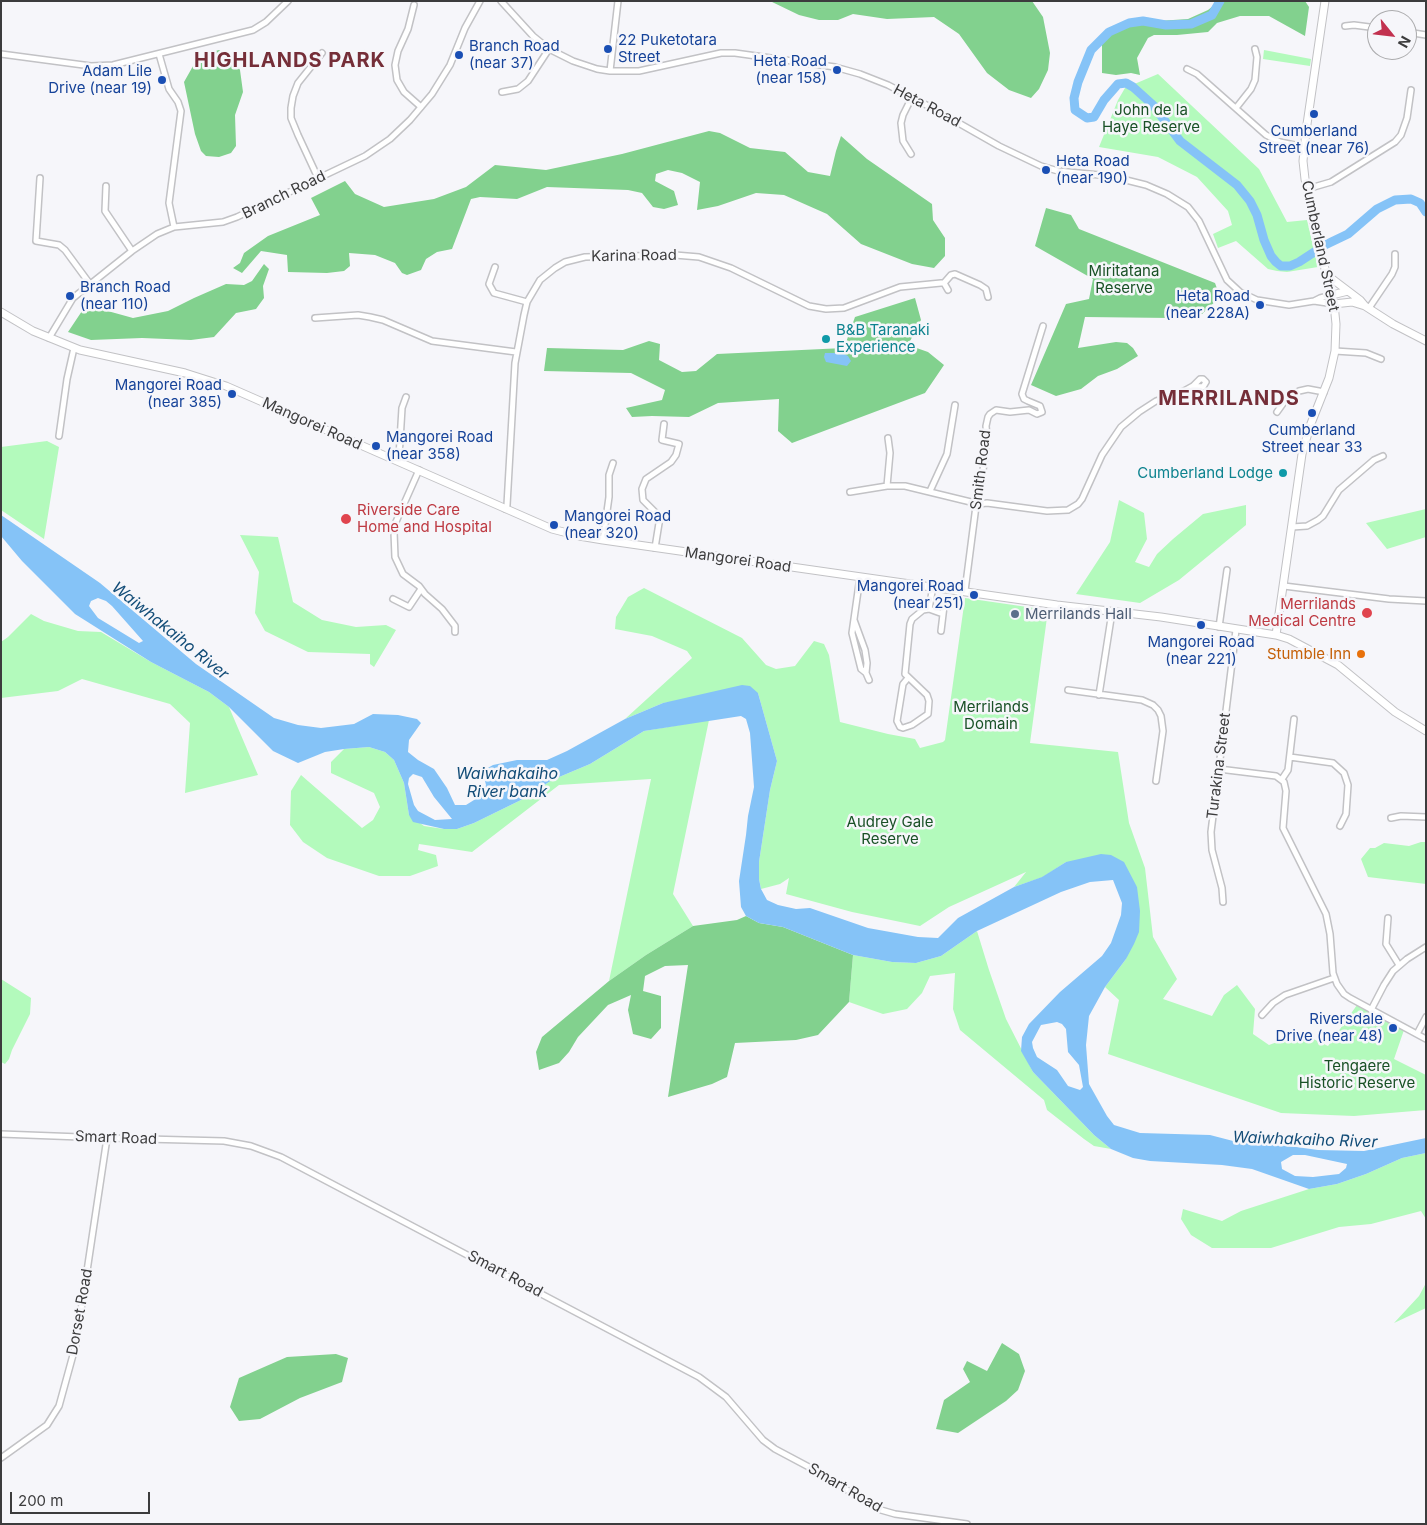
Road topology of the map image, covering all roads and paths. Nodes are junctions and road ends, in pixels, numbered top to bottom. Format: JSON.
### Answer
{"nodes":[{"id":1,"x":288,"y":1,"type":"edge"},
{"id":2,"x":480,"y":1,"type":"edge"},
{"id":3,"x":501,"y":1,"type":"edge"},
{"id":4,"x":618,"y":1,"type":"edge"},
{"id":5,"x":1325,"y":1,"type":"edge"},
{"id":6,"x":414,"y":5,"type":"dead end"},
{"id":7,"x":1345,"y":26,"type":"dead end"},
{"id":8,"x":1367,"y":27,"type":"edge"},
{"id":9,"x":550,"y":49,"type":"junction"},
{"id":10,"x":1255,"y":49,"type":"dead end"},
{"id":11,"x":322,"y":53,"type":"dead end"},
{"id":12,"x":1,"y":54,"type":"edge"},
{"id":13,"x":159,"y":54,"type":"junction"},
{"id":14,"x":1187,"y":69,"type":"dead end"},
{"id":15,"x":610,"y":70,"type":"junction"},
{"id":16,"x":1411,"y":90,"type":"dead end"},
{"id":17,"x":502,"y":92,"type":"dead end"},
{"id":18,"x":912,"y":98,"type":"junction"},
{"id":19,"x":421,"y":107,"type":"junction"},
{"id":20,"x":1236,"y":108,"type":"junction"},
{"id":21,"x":1304,"y":146,"type":"junction"},
{"id":22,"x":911,"y":154,"type":"dead end"},
{"id":23,"x":40,"y":178,"type":"dead end"},
{"id":24,"x":318,"y":178,"type":"junction"},
{"id":25,"x":106,"y":186,"type":"dead end"},
{"id":26,"x":1307,"y":189,"type":"junction"},
{"id":27,"x":174,"y":228,"type":"junction"},
{"id":28,"x":132,"y":250,"type":"junction"},
{"id":29,"x":1395,"y":254,"type":"dead end"},
{"id":30,"x":494,"y":267,"type":"dead end"},
{"id":31,"x":1326,"y":274,"type":"junction"},
{"id":32,"x":944,"y":283,"type":"junction"},
{"id":33,"x":90,"y":284,"type":"junction"},
{"id":34,"x":948,"y":290,"type":"dead end"},
{"id":35,"x":1348,"y":291,"type":"junction"},
{"id":36,"x":1332,"y":295,"type":"junction"},
{"id":37,"x":988,"y":297,"type":"dead end"},
{"id":38,"x":1314,"y":301,"type":"junction"},
{"id":39,"x":528,"y":302,"type":"junction"},
{"id":40,"x":1334,"y":304,"type":"junction"},
{"id":41,"x":1367,"y":307,"type":"junction"},
{"id":42,"x":1,"y":312,"type":"edge"},
{"id":43,"x":315,"y":318,"type":"dead end"},
{"id":44,"x":1043,"y":326,"type":"dead end"},
{"id":45,"x":49,"y":338,"type":"junction"},
{"id":46,"x":1426,"y":341,"type":"edge"},
{"id":47,"x":74,"y":348,"type":"junction"},
{"id":48,"x":1335,"y":351,"type":"junction"},
{"id":49,"x":516,"y":352,"type":"junction"},
{"id":50,"x":1380,"y":359,"type":"dead end"},
{"id":51,"x":1194,"y":386,"type":"dead end"},
{"id":52,"x":1324,"y":392,"type":"junction"},
{"id":53,"x":406,"y":397,"type":"dead end"},
{"id":54,"x":955,"y":405,"type":"dead end"},
{"id":55,"x":1277,"y":412,"type":"dead end"},
{"id":56,"x":664,"y":424,"type":"dead end"},
{"id":57,"x":59,"y":436,"type":"dead end"},
{"id":58,"x":888,"y":438,"type":"dead end"},
{"id":59,"x":1383,"y":456,"type":"dead end"},
{"id":60,"x":397,"y":460,"type":"junction"},
{"id":61,"x":613,"y":463,"type":"dead end"},
{"id":62,"x":419,"y":470,"type":"junction"},
{"id":63,"x":887,"y":486,"type":"junction"},
{"id":64,"x":850,"y":492,"type":"dead end"},
{"id":65,"x":930,"y":492,"type":"junction"},
{"id":66,"x":979,"y":504,"type":"junction"},
{"id":67,"x":505,"y":509,"type":"junction"},
{"id":68,"x":1292,"y":527,"type":"junction"},
{"id":69,"x":603,"y":540,"type":"junction"},
{"id":70,"x":655,"y":548,"type":"junction"},
{"id":71,"x":1227,"y":570,"type":"dead end"},
{"id":72,"x":860,"y":577,"type":"junction"},
{"id":73,"x":933,"y":586,"type":"junction"},
{"id":74,"x":1284,"y":586,"type":"junction"},
{"id":75,"x":420,"y":589,"type":"junction"},
{"id":76,"x":965,"y":591,"type":"junction"},
{"id":77,"x":393,"y":599,"type":"dead end"},
{"id":78,"x":1426,"y":601,"type":"edge"},
{"id":79,"x":944,"y":606,"type":"dead end"},
{"id":80,"x":929,"y":609,"type":"junction"},
{"id":81,"x":1112,"y":612,"type":"junction"},
{"id":82,"x":943,"y":614,"type":"junction"},
{"id":83,"x":1219,"y":627,"type":"junction"},
{"id":84,"x":1236,"y":630,"type":"junction"},
{"id":85,"x":941,"y":631,"type":"dead end"},
{"id":86,"x":455,"y":632,"type":"dead end"},
{"id":87,"x":1276,"y":635,"type":"junction"},
{"id":88,"x":908,"y":678,"type":"junction"},
{"id":89,"x":869,"y":680,"type":"dead end"},
{"id":90,"x":1068,"y":690,"type":"dead end"},
{"id":91,"x":1099,"y":694,"type":"junction"},
{"id":92,"x":1294,"y":719,"type":"dead end"},
{"id":93,"x":1426,"y":731,"type":"edge"},
{"id":94,"x":1290,"y":757,"type":"junction"},
{"id":95,"x":1219,"y":769,"type":"junction"},
{"id":96,"x":1282,"y":779,"type":"junction"},
{"id":97,"x":1156,"y":781,"type":"dead end"},
{"id":98,"x":1391,"y":818,"type":"dead end"},
{"id":99,"x":1426,"y":818,"type":"edge"},
{"id":100,"x":1340,"y":826,"type":"dead end"},
{"id":101,"x":1223,"y":902,"type":"dead end"},
{"id":102,"x":1388,"y":918,"type":"dead end"},
{"id":103,"x":1426,"y":947,"type":"edge"},
{"id":104,"x":1399,"y":964,"type":"junction"},
{"id":105,"x":1334,"y":978,"type":"junction"},
{"id":106,"x":1371,"y":1010,"type":"junction"},
{"id":107,"x":1262,"y":1015,"type":"dead end"},
{"id":108,"x":1426,"y":1017,"type":"edge"},
{"id":109,"x":1417,"y":1034,"type":"junction"},
{"id":110,"x":1426,"y":1039,"type":"edge"},
{"id":111,"x":1,"y":1134,"type":"edge"},
{"id":112,"x":107,"y":1138,"type":"junction"},
{"id":113,"x":1,"y":1458,"type":"edge"},
{"id":114,"x":967,"y":1524,"type":"edge"}],
"edges":[{"from":1,"to":13,"type":"street"},
{"from":2,"to":19,"type":"street","name":"Branch Road"},
{"from":3,"to":9,"type":"street","name":"Heta Road"},
{"from":4,"to":15,"type":"street"},
{"from":5,"to":21,"type":"street","name":"Cumberland Street"},
{"from":6,"to":19,"type":"street"},
{"from":7,"to":8,"type":"street"},
{"from":9,"to":15,"type":"street","name":"Heta Road"},
{"from":9,"to":17,"type":"street"},
{"from":10,"to":20,"type":"street"},
{"from":11,"to":24,"type":"street"},
{"from":12,"to":13,"type":"street"},
{"from":13,"to":27,"type":"street"},
{"from":14,"to":20,"type":"street"},
{"from":15,"to":18,"type":"street","name":"Heta Road"},
{"from":16,"to":26,"type":"street"},
{"from":18,"to":22,"type":"street"},
{"from":18,"to":38,"type":"street","name":"Heta Road"},
{"from":19,"to":24,"type":"street","name":"Branch Road"},
{"from":20,"to":21,"type":"street"},
{"from":21,"to":26,"type":"street","name":"Cumberland Street"},
{"from":23,"to":33,"type":"street"},
{"from":24,"to":27,"type":"street","name":"Branch Road"},
{"from":25,"to":28,"type":"street"},
{"from":26,"to":31,"type":"street","name":"Cumberland Street"},
{"from":27,"to":28,"type":"street","name":"Branch Road"},
{"from":28,"to":33,"type":"street","name":"Branch Road"},
{"from":29,"to":41,"type":"street"},
{"from":30,"to":39,"type":"street"},
{"from":31,"to":35,"type":"street"},
{"from":31,"to":36,"type":"street","name":"Cumberland Street"},
{"from":32,"to":34,"type":"street"},
{"from":32,"to":37,"type":"street","name":"Karina Road"},
{"from":32,"to":39,"type":"street","name":"Karina Road"},
{"from":33,"to":45,"type":"street","name":"Branch Road"},
{"from":35,"to":36,"type":"street"},
{"from":35,"to":41,"type":"street"},
{"from":36,"to":38,"type":"street","name":"Heta Road"},
{"from":36,"to":40,"type":"street","name":"Cumberland Street"},
{"from":38,"to":40,"type":"street","name":"Heta Road"},
{"from":39,"to":49,"type":"street","name":"Karina Road"},
{"from":40,"to":41,"type":"street"},
{"from":40,"to":48,"type":"street","name":"Cumberland Street"},
{"from":41,"to":46,"type":"street"},
{"from":42,"to":45,"type":"street","name":"Mangorei Road"},
{"from":43,"to":49,"type":"street"},
{"from":44,"to":66,"type":"street","name":"Smith Road"},
{"from":45,"to":47,"type":"street","name":"Mangorei Road"},
{"from":47,"to":57,"type":"street"},
{"from":47,"to":60,"type":"street","name":"Mangorei Road"},
{"from":48,"to":50,"type":"street"},
{"from":48,"to":52,"type":"street","name":"Cumberland Street"},
{"from":49,"to":67,"type":"street","name":"Karina Road"},
{"from":51,"to":66,"type":"street"},
{"from":52,"to":55,"type":"street"},
{"from":52,"to":68,"type":"street","name":"Cumberland Street"},
{"from":53,"to":60,"type":"street"},
{"from":54,"to":65,"type":"street"},
{"from":56,"to":70,"type":"street"},
{"from":58,"to":63,"type":"street"},
{"from":59,"to":68,"type":"street"},
{"from":60,"to":62,"type":"street","name":"Mangorei Road"},
{"from":61,"to":69,"type":"street"},
{"from":62,"to":67,"type":"street","name":"Mangorei Road"},
{"from":62,"to":75,"type":"street"},
{"from":63,"to":64,"type":"street"},
{"from":63,"to":65,"type":"street"},
{"from":65,"to":66,"type":"street"},
{"from":66,"to":76,"type":"street","name":"Smith Road"},
{"from":67,"to":69,"type":"street","name":"Mangorei Road"},
{"from":68,"to":74,"type":"street","name":"Cumberland Street"},
{"from":69,"to":70,"type":"street","name":"Mangorei Road"},
{"from":70,"to":72,"type":"street","name":"Mangorei Road"},
{"from":71,"to":83,"type":"street"},
{"from":72,"to":73,"type":"street","name":"Mangorei Road"},
{"from":72,"to":89,"type":"street"},
{"from":73,"to":76,"type":"street","name":"Mangorei Road"},
{"from":73,"to":80,"type":"street"},
{"from":74,"to":78,"type":"street"},
{"from":74,"to":87,"type":"street","name":"Cumberland Street"},
{"from":75,"to":77,"type":"street"},
{"from":75,"to":86,"type":"street"},
{"from":76,"to":81,"type":"street","name":"Mangorei Road"},
{"from":79,"to":82,"type":"street"},
{"from":80,"to":82,"type":"street"},
{"from":80,"to":88,"type":"street"},
{"from":81,"to":83,"type":"street","name":"Mangorei Road"},
{"from":81,"to":91,"type":"street"},
{"from":82,"to":85,"type":"street"},
{"from":83,"to":84,"type":"street","name":"Mangorei Road"},
{"from":84,"to":87,"type":"street","name":"Mangorei Road"},
{"from":84,"to":95,"type":"street","name":"Turakina Street"},
{"from":87,"to":93,"type":"street","name":"Mangorei Road"},
{"from":88,"to":88,"type":"street"},
{"from":90,"to":91,"type":"street"},
{"from":91,"to":97,"type":"street"},
{"from":92,"to":94,"type":"street"},
{"from":94,"to":96,"type":"street"},
{"from":94,"to":100,"type":"street"},
{"from":95,"to":96,"type":"street"},
{"from":95,"to":101,"type":"street","name":"Turakina Street"},
{"from":96,"to":105,"type":"street"},
{"from":98,"to":99,"type":"street"},
{"from":102,"to":104,"type":"street"},
{"from":103,"to":104,"type":"street"},
{"from":104,"to":106,"type":"street"},
{"from":105,"to":106,"type":"street"},
{"from":105,"to":107,"type":"street"},
{"from":106,"to":109,"type":"street"},
{"from":108,"to":109,"type":"street"},
{"from":109,"to":110,"type":"street"},
{"from":111,"to":112,"type":"street","name":"Smart Road"},
{"from":112,"to":113,"type":"street","name":"Dorset Road"},
{"from":112,"to":114,"type":"street","name":"Smart Road"}]}
